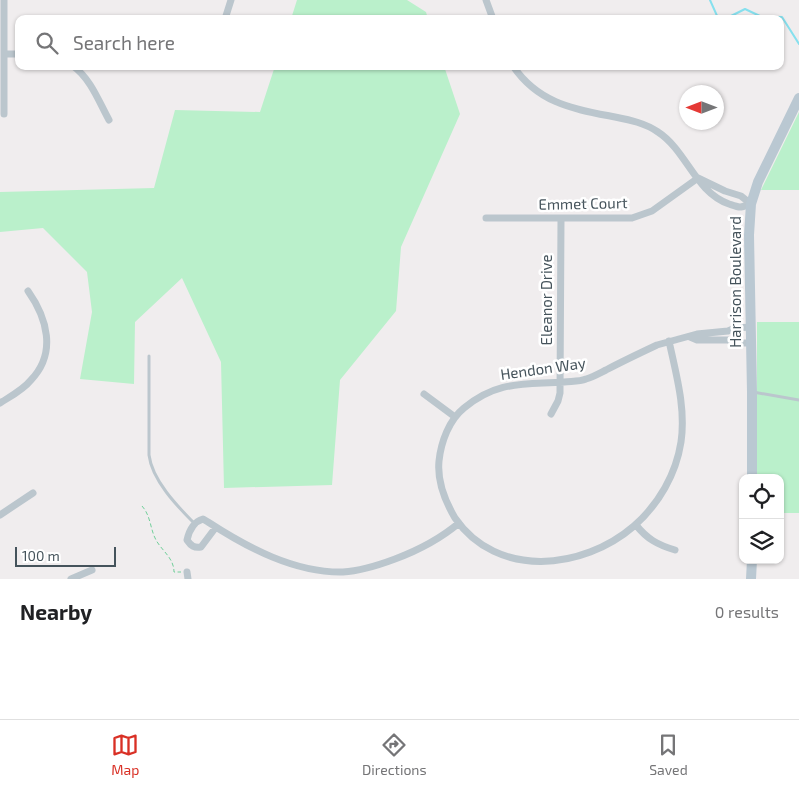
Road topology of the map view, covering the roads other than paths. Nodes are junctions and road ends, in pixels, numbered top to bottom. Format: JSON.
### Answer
{"nodes":[{"id":1,"x":4,"y":0,"type":"edge"},
{"id":2,"x":231,"y":0,"type":"edge"},
{"id":3,"x":486,"y":0,"type":"edge"},
{"id":4,"x":226,"y":15,"type":"edge"},
{"id":5,"x":492,"y":15,"type":"edge"},
{"id":6,"x":4,"y":54,"type":"junction"},
{"id":7,"x":15,"y":54,"type":"edge"},
{"id":8,"x":78,"y":70,"type":"edge"},
{"id":9,"x":517,"y":70,"type":"edge"},
{"id":10,"x":799,"y":98,"type":"edge"},
{"id":11,"x":4,"y":114,"type":"dead end"},
{"id":12,"x":109,"y":120,"type":"dead end"},
{"id":13,"x":698,"y":178,"type":"junction"},
{"id":14,"x":751,"y":204,"type":"junction"},
{"id":15,"x":486,"y":218,"type":"dead end"},
{"id":16,"x":561,"y":219,"type":"junction"},
{"id":17,"x":28,"y":291,"type":"dead end"},
{"id":18,"x":751,"y":327,"type":"junction"},
{"id":19,"x":728,"y":336,"type":"junction"},
{"id":20,"x":669,"y":341,"type":"junction"},
{"id":21,"x":751,"y":343,"type":"junction"},
{"id":22,"x":149,"y":356,"type":"dead end"},
{"id":23,"x":560,"y":382,"type":"junction"},
{"id":24,"x":752,"y":392,"type":"junction"},
{"id":25,"x":424,"y":394,"type":"dead end"},
{"id":26,"x":799,"y":400,"type":"edge"},
{"id":27,"x":0,"y":403,"type":"edge"},
{"id":28,"x":551,"y":414,"type":"dead end"},
{"id":29,"x":455,"y":416,"type":"junction"},
{"id":30,"x":752,"y":474,"type":"edge"},
{"id":31,"x":32,"y":493,"type":"dead end"},
{"id":32,"x":0,"y":515,"type":"edge"},
{"id":33,"x":195,"y":523,"type":"junction"},
{"id":34,"x":459,"y":523,"type":"junction"},
{"id":35,"x":636,"y":525,"type":"junction"},
{"id":36,"x":216,"y":527,"type":"junction"},
{"id":37,"x":675,"y":550,"type":"dead end"},
{"id":38,"x":752,"y":564,"type":"edge"},
{"id":39,"x":92,"y":570,"type":"dead end"},
{"id":40,"x":71,"y":579,"type":"edge"},
{"id":41,"x":752,"y":579,"type":"edge"}],
"edges":[{"from":1,"to":6,"type":"street"},
{"from":2,"to":4,"type":"street"},
{"from":3,"to":5,"type":"street"},
{"from":6,"to":7,"type":"street"},
{"from":6,"to":11,"type":"street"},
{"from":8,"to":12,"type":"street"},
{"from":9,"to":13,"type":"street"},
{"from":10,"to":14,"type":"street","name":"Harrison Boulevard"},
{"from":13,"to":14,"type":"street"},
{"from":13,"to":14,"type":"street"},
{"from":13,"to":16,"type":"street","name":"Emmet Court"},
{"from":14,"to":18,"type":"street","name":"Harrison Boulevard"},
{"from":15,"to":16,"type":"street","name":"Emmet Court"},
{"from":16,"to":23,"type":"street","name":"Eleanor Drive"},
{"from":17,"to":27,"type":"street"},
{"from":18,"to":19,"type":"street","name":"Hendon Way"},
{"from":18,"to":21,"type":"street","name":"Harrison Boulevard"},
{"from":19,"to":20,"type":"street","name":"Hendon Way"},
{"from":19,"to":21,"type":"street","name":"Hendon Way"},
{"from":20,"to":23,"type":"street","name":"Hendon Way"},
{"from":20,"to":35,"type":"street","name":"Hendon Way"},
{"from":21,"to":24,"type":"street","name":"Harrison Boulevard"},
{"from":22,"to":33,"type":"lane"},
{"from":23,"to":28,"type":"street","name":"Eleanor Drive"},
{"from":23,"to":29,"type":"street","name":"Hendon Way"},
{"from":24,"to":26,"type":"lane"},
{"from":24,"to":30,"type":"street","name":"Harrison Boulevard"},
{"from":25,"to":29,"type":"street"},
{"from":29,"to":34,"type":"street","name":"Hendon Way"},
{"from":31,"to":32,"type":"street"},
{"from":33,"to":36,"type":"street"},
{"from":33,"to":36,"type":"street"},
{"from":34,"to":35,"type":"street","name":"Hendon Way"},
{"from":34,"to":36,"type":"street"},
{"from":35,"to":37,"type":"street"},
{"from":38,"to":41,"type":"street"},
{"from":39,"to":40,"type":"street"}]}
